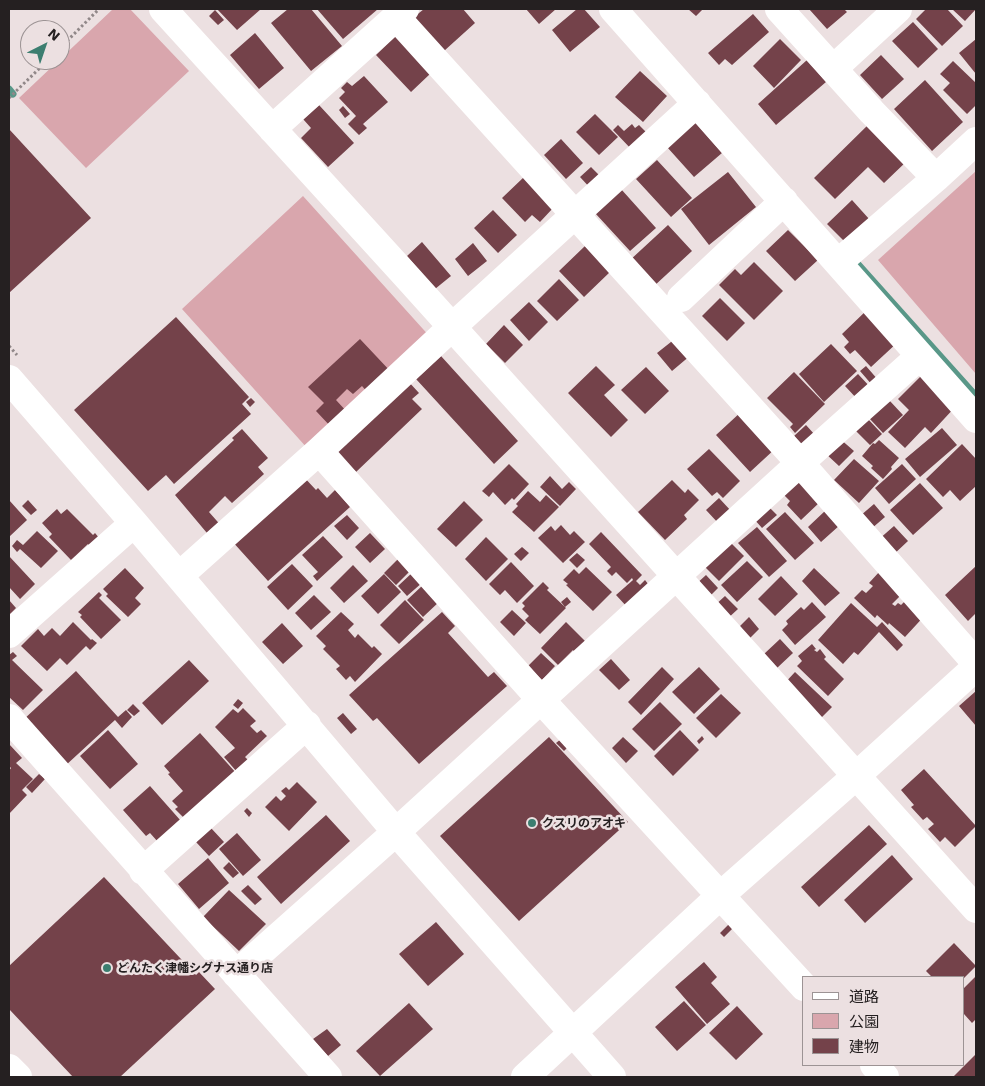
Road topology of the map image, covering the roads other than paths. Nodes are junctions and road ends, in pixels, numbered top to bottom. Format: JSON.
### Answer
{"nodes":[{"id":1,"x":163,"y":9,"type":"edge"},
{"id":2,"x":613,"y":9,"type":"edge"},
{"id":3,"x":779,"y":9,"type":"edge"},
{"id":4,"x":898,"y":9,"type":"edge"},
{"id":5,"x":400,"y":13,"type":"edge"},
{"id":6,"x":833,"y":68,"type":"junction"},
{"id":7,"x":697,"y":103,"type":"junction"},
{"id":8,"x":272,"y":129,"type":"junction"},
{"id":9,"x":976,"y":141,"type":"edge"},
{"id":10,"x":936,"y":178,"type":"junction"},
{"id":11,"x":784,"y":201,"type":"junction"},
{"id":12,"x":575,"y":215,"type":"junction"},
{"id":13,"x":838,"y":262,"type":"junction"},
{"id":14,"x":681,"y":298,"type":"dead end"},
{"id":15,"x":452,"y":327,"type":"junction"},
{"id":16,"x":920,"y":356,"type":"junction"},
{"id":17,"x":9,"y":379,"type":"edge"},
{"id":18,"x":976,"y":419,"type":"edge"},
{"id":19,"x":318,"y":451,"type":"junction"},
{"id":20,"x":800,"y":463,"type":"junction"},
{"id":21,"x":134,"y":522,"type":"junction"},
{"id":22,"x":179,"y":576,"type":"junction"},
{"id":23,"x":677,"y":576,"type":"junction"},
{"id":24,"x":9,"y":634,"type":"edge"},
{"id":25,"x":976,"y":663,"type":"edge"},
{"id":26,"x":976,"y":667,"type":"edge"},
{"id":27,"x":541,"y":700,"type":"junction"},
{"id":28,"x":9,"y":718,"type":"edge"},
{"id":29,"x":307,"y":725,"type":"junction"},
{"id":30,"x":856,"y":776,"type":"junction"},
{"id":31,"x":396,"y":832,"type":"junction"},
{"id":32,"x":143,"y":871,"type":"junction"},
{"id":33,"x":721,"y":895,"type":"junction"},
{"id":34,"x":976,"y":909,"type":"edge"},
{"id":35,"x":236,"y":974,"type":"junction"},
{"id":36,"x":802,"y":985,"type":"edge"},
{"id":37,"x":572,"y":1034,"type":"junction"},
{"id":38,"x":875,"y":1066,"type":"edge"},
{"id":39,"x":9,"y":1068,"type":"edge"},
{"id":40,"x":18,"y":1077,"type":"edge"},
{"id":41,"x":328,"y":1077,"type":"edge"},
{"id":42,"x":525,"y":1077,"type":"edge"},
{"id":43,"x":612,"y":1077,"type":"edge"},
{"id":44,"x":885,"y":1077,"type":"edge"}],
"edges":[{"from":1,"to":8,"type":"street"},
{"from":2,"to":7,"type":"street"},
{"from":3,"to":6,"type":"street"},
{"from":4,"to":6,"type":"street"},
{"from":5,"to":8,"type":"street"},
{"from":5,"to":12,"type":"street"},
{"from":6,"to":10,"type":"street"},
{"from":7,"to":11,"type":"street"},
{"from":7,"to":12,"type":"street"},
{"from":8,"to":15,"type":"street"},
{"from":9,"to":10,"type":"street"},
{"from":10,"to":13,"type":"street"},
{"from":11,"to":13,"type":"street"},
{"from":11,"to":14,"type":"street"},
{"from":12,"to":15,"type":"street"},
{"from":12,"to":20,"type":"street"},
{"from":13,"to":16,"type":"street"},
{"from":15,"to":19,"type":"street"},
{"from":15,"to":23,"type":"street"},
{"from":16,"to":18,"type":"street"},
{"from":16,"to":20,"type":"street"},
{"from":17,"to":21,"type":"street"},
{"from":19,"to":22,"type":"street"},
{"from":19,"to":27,"type":"street"},
{"from":20,"to":23,"type":"street"},
{"from":20,"to":25,"type":"street"},
{"from":21,"to":22,"type":"street"},
{"from":21,"to":24,"type":"street"},
{"from":22,"to":29,"type":"street"},
{"from":23,"to":27,"type":"street"},
{"from":23,"to":30,"type":"street"},
{"from":26,"to":30,"type":"street"},
{"from":27,"to":31,"type":"street"},
{"from":27,"to":33,"type":"street"},
{"from":28,"to":32,"type":"street"},
{"from":29,"to":31,"type":"street"},
{"from":29,"to":32,"type":"street"},
{"from":30,"to":33,"type":"street"},
{"from":30,"to":34,"type":"street"},
{"from":31,"to":35,"type":"street"},
{"from":31,"to":37,"type":"street"},
{"from":32,"to":35,"type":"street"},
{"from":33,"to":36,"type":"street"},
{"from":33,"to":37,"type":"street"},
{"from":35,"to":41,"type":"street"},
{"from":37,"to":42,"type":"street"},
{"from":37,"to":43,"type":"street"},
{"from":38,"to":44,"type":"street"},
{"from":39,"to":40,"type":"street"}]}
